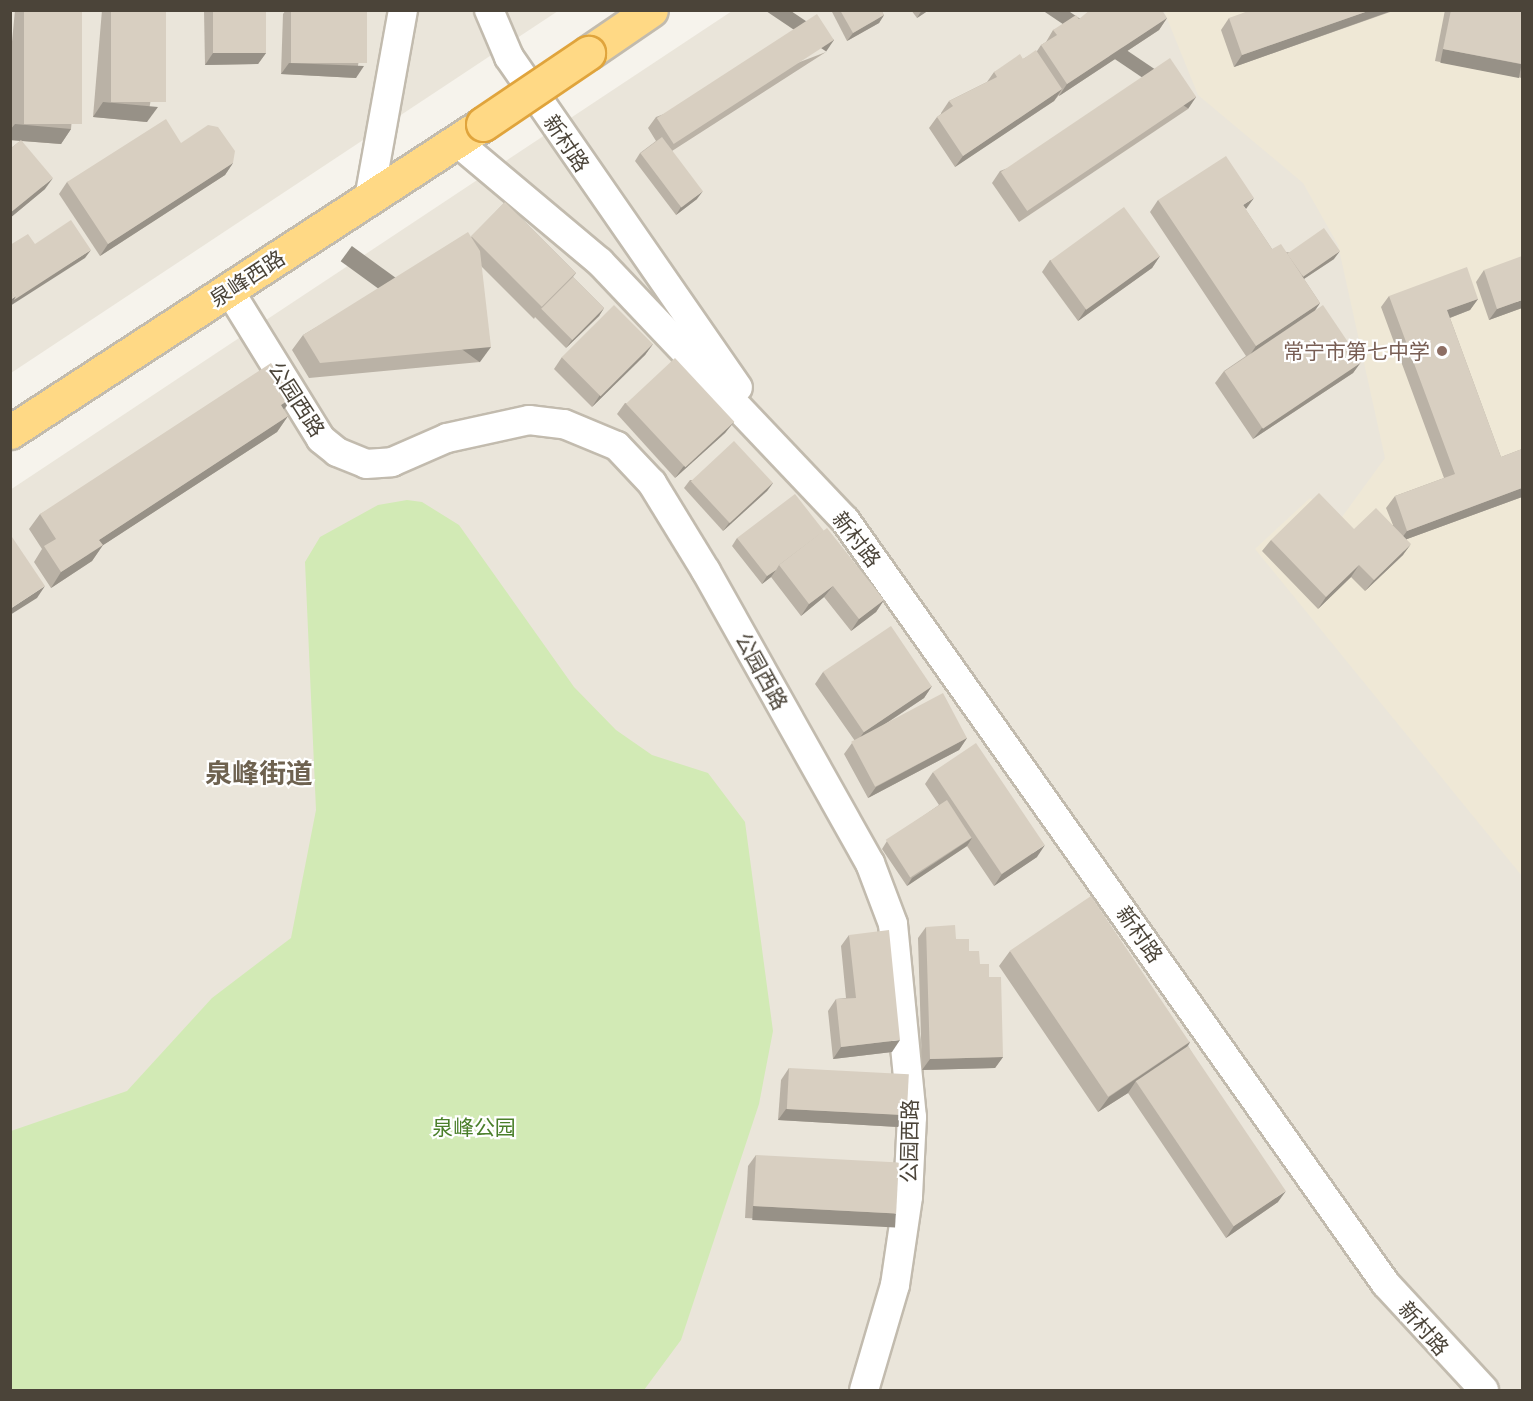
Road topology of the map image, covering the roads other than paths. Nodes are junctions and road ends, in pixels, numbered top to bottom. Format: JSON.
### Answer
{"nodes":[{"id":1,"x":403,"y":10,"type":"edge"},
{"id":2,"x":489,"y":10,"type":"edge"},
{"id":3,"x":651,"y":10,"type":"edge"},
{"id":4,"x":457,"y":142,"type":"junction"},
{"id":5,"x":369,"y":199,"type":"junction"},
{"id":6,"x":229,"y":290,"type":"junction"},
{"id":7,"x":10,"y":432,"type":"edge"},
{"id":8,"x":801,"y":475,"type":"junction"},
{"id":9,"x":864,"y":1390,"type":"edge"},
{"id":10,"x":1484,"y":1390,"type":"edge"}],
"edges":[{"from":1,"to":5,"type":"street"},
{"from":2,"to":8,"type":"street","name":"新村路"},
{"from":3,"to":4,"type":"highway","name":"泉峰西路","bridge":true},
{"from":4,"to":5,"type":"highway","name":"泉峰西路"},
{"from":4,"to":8,"type":"street","name":"新村路"},
{"from":5,"to":6,"type":"highway","name":"泉峰西路"},
{"from":6,"to":7,"type":"highway","name":"泉峰西路"},
{"from":6,"to":9,"type":"street","name":"公园西路"},
{"from":8,"to":10,"type":"street","name":"新村路"}]}
